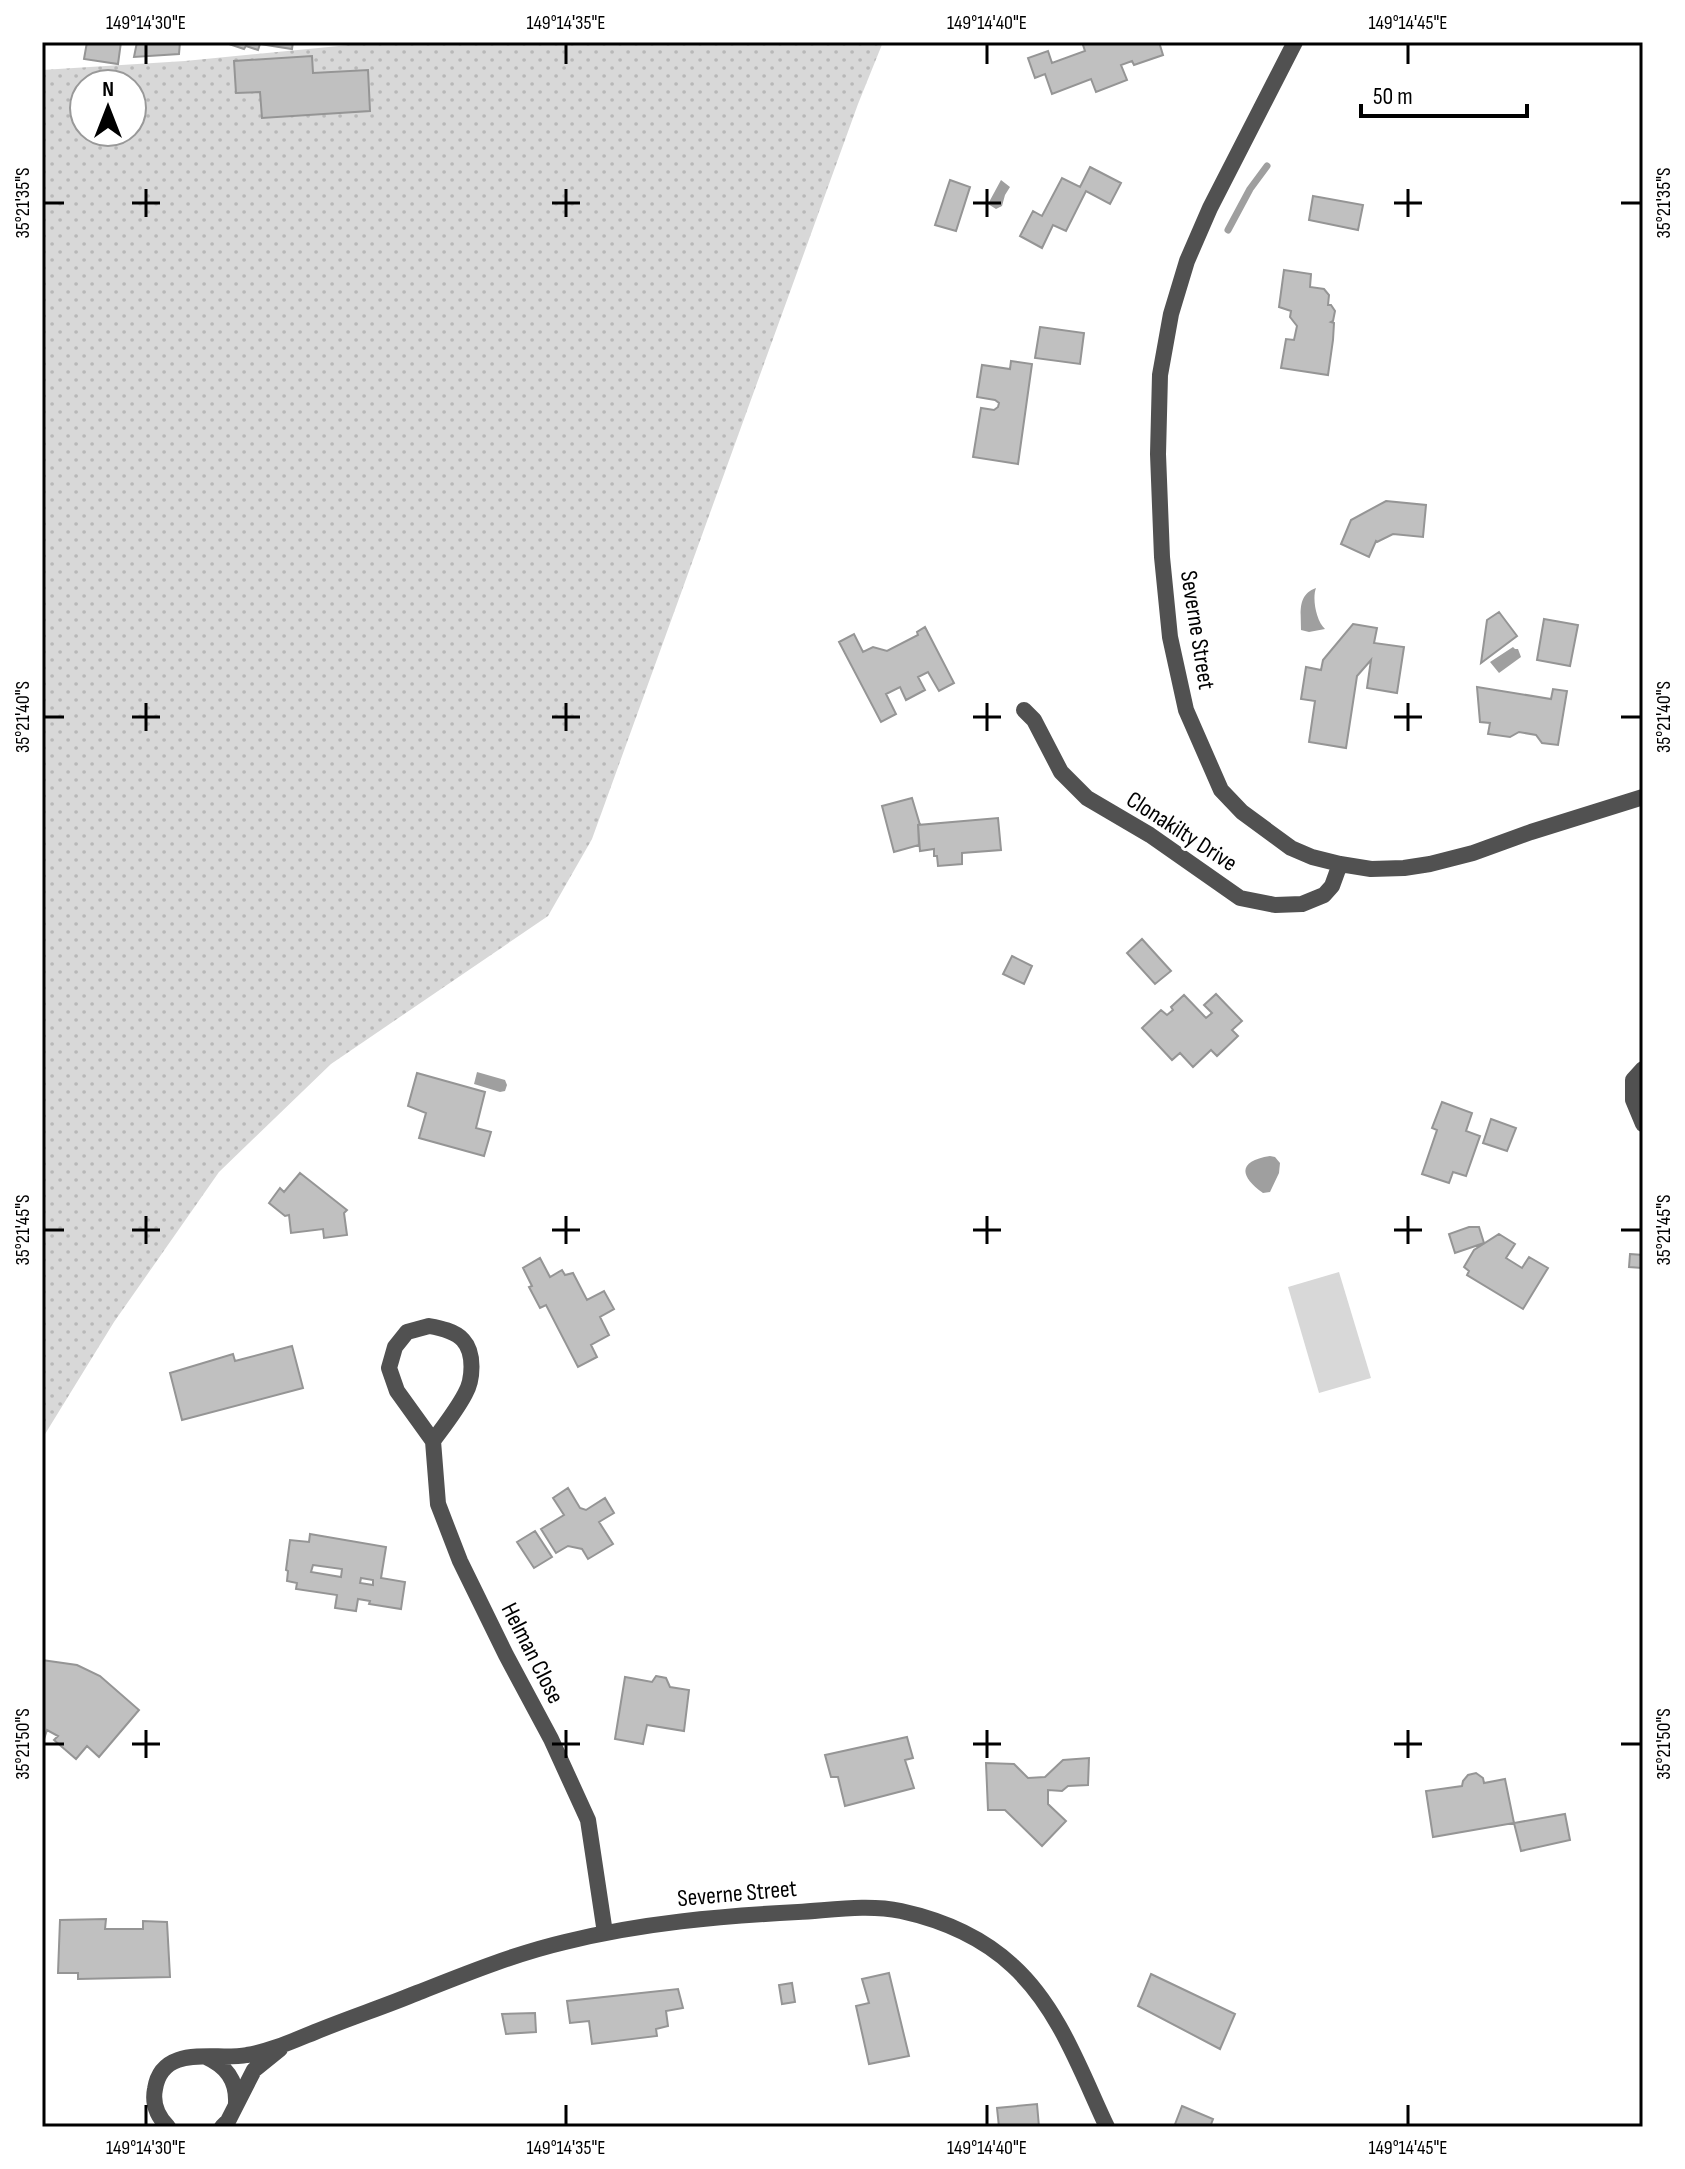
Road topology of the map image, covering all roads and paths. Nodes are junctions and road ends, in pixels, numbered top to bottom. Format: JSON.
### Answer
{"nodes":[{"id":1,"x":1295,"y":42,"type":"edge"},
{"id":2,"x":1024,"y":710,"type":"dead end"},
{"id":3,"x":1643,"y":797,"type":"edge"},
{"id":4,"x":1340,"y":864,"type":"junction"},
{"id":5,"x":1643,"y":1069,"type":"edge"},
{"id":6,"x":1643,"y":1124,"type":"edge"},
{"id":7,"x":433,"y":1441,"type":"junction"},
{"id":8,"x":605,"y":1933,"type":"junction"},
{"id":9,"x":284,"y":2045,"type":"junction"},
{"id":10,"x":206,"y":2057,"type":"junction"},
{"id":11,"x":234,"y":2109,"type":"junction"},
{"id":12,"x":168,"y":2127,"type":"edge"},
{"id":13,"x":222,"y":2127,"type":"edge"},
{"id":14,"x":1107,"y":2127,"type":"edge"}],
"edges":[{"from":1,"to":4,"type":"street","name":"Severne Street"},
{"from":2,"to":4,"type":"street","name":"Clonakilty Drive"},
{"from":3,"to":4,"type":"street","name":"Severne Street"},
{"from":5,"to":6,"type":"street"},
{"from":7,"to":7,"type":"street"},
{"from":7,"to":8,"type":"street","name":"Helman Close"},
{"from":8,"to":9,"type":"street","name":"Severne Street"},
{"from":8,"to":14,"type":"street","name":"Severne Street"},
{"from":9,"to":10,"type":"street","name":"Severne Street"},
{"from":9,"to":11,"type":"street","name":"Severne Street"},
{"from":10,"to":11,"type":"street"},
{"from":10,"to":12,"type":"street","name":"Severne Street"},
{"from":11,"to":13,"type":"street","name":"Severne Street"}]}
